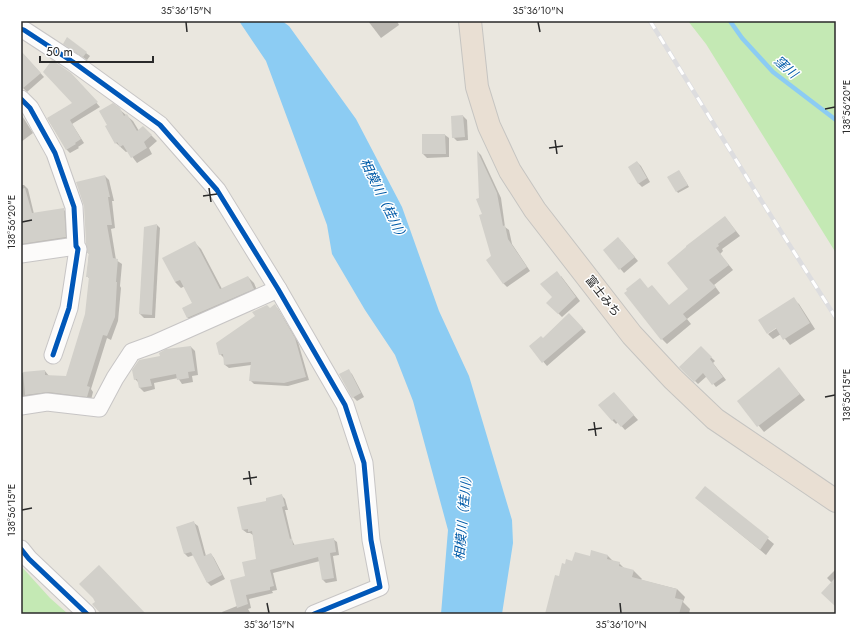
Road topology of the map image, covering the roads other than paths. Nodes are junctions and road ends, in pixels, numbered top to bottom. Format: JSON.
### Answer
{"nodes":[{"id":1,"x":470,"y":21,"type":"edge"},
{"id":2,"x":21,"y":29,"type":"edge"},
{"id":3,"x":21,"y":99,"type":"edge"},
{"id":4,"x":76,"y":246,"type":"junction"},
{"id":5,"x":21,"y":254,"type":"edge"},
{"id":6,"x":278,"y":288,"type":"junction"},
{"id":7,"x":53,"y":355,"type":"dead end"},
{"id":8,"x":21,"y":406,"type":"edge"},
{"id":9,"x":836,"y":501,"type":"edge"},
{"id":10,"x":21,"y":549,"type":"edge"},
{"id":11,"x":87,"y":614,"type":"edge"},
{"id":12,"x":314,"y":614,"type":"edge"}],
"edges":[{"from":1,"to":9,"type":"highway","name":"富士みち"},
{"from":2,"to":6,"type":"street"},
{"from":3,"to":4,"type":"street"},
{"from":4,"to":5,"type":"street"},
{"from":4,"to":7,"type":"street"},
{"from":6,"to":8,"type":"street"},
{"from":6,"to":12,"type":"street"},
{"from":10,"to":11,"type":"street"}]}
